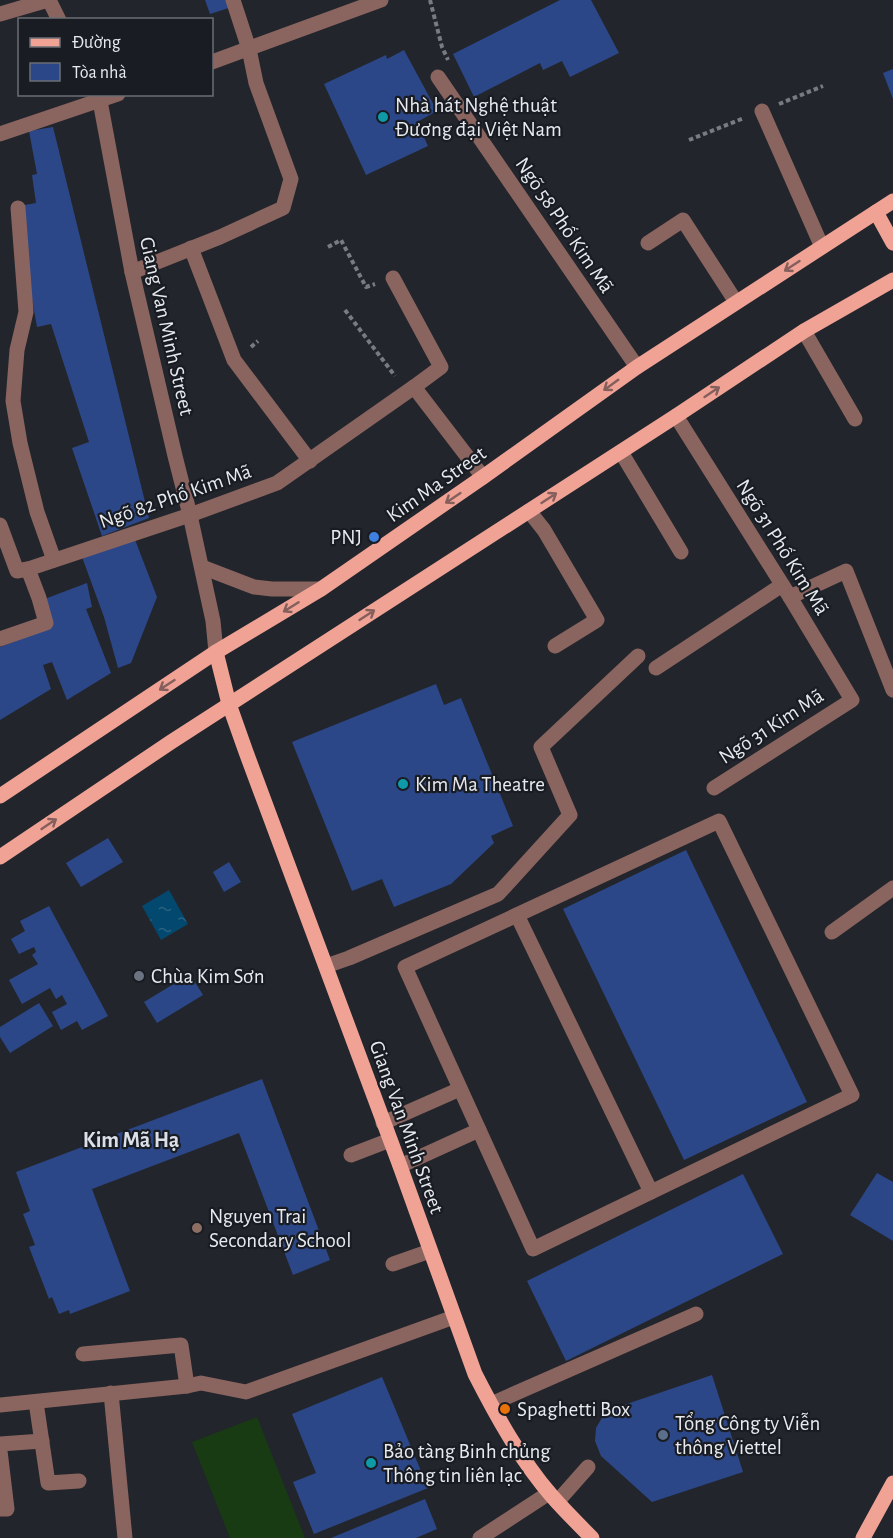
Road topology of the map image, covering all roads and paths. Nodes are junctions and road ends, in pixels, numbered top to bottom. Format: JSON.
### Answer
{"nodes":[{"id":1,"x":48,"y":0,"type":"edge"},
{"id":2,"x":233,"y":0,"type":"edge"},
{"id":3,"x":381,"y":0,"type":"edge"},
{"id":4,"x":430,"y":0,"type":"edge"},
{"id":5,"x":359,"y":4,"type":"edge"},
{"id":6,"x":0,"y":15,"type":"edge"},
{"id":7,"x":58,"y":18,"type":"edge"},
{"id":8,"x":249,"y":48,"type":"junction"},
{"id":9,"x":213,"y":62,"type":"edge"},
{"id":10,"x":451,"y":66,"type":"dead end"},
{"id":11,"x":438,"y":77,"type":"dead end"},
{"id":12,"x":98,"y":98,"type":"edge"},
{"id":13,"x":762,"y":111,"type":"dead end"},
{"id":14,"x":0,"y":134,"type":"edge"},
{"id":15,"x":893,"y":201,"type":"edge"},
{"id":16,"x":18,"y":208,"type":"dead end"},
{"id":17,"x":876,"y":212,"type":"junction"},
{"id":18,"x":648,"y":243,"type":"dead end"},
{"id":19,"x":893,"y":243,"type":"edge"},
{"id":20,"x":327,"y":247,"type":"dead end"},
{"id":21,"x":822,"y":247,"type":"junction"},
{"id":22,"x":191,"y":248,"type":"junction"},
{"id":23,"x":132,"y":272,"type":"junction"},
{"id":24,"x":393,"y":278,"type":"joint"},
{"id":25,"x":893,"y":280,"type":"edge"},
{"id":26,"x":736,"y":302,"type":"junction"},
{"id":27,"x":345,"y":310,"type":"dead end"},
{"id":28,"x":804,"y":331,"type":"junction"},
{"id":29,"x":637,"y":367,"type":"junction"},
{"id":30,"x":410,"y":389,"type":"junction"},
{"id":31,"x":676,"y":416,"type":"junction"},
{"id":32,"x":855,"y":419,"type":"dead end"},
{"id":33,"x":621,"y":452,"type":"junction"},
{"id":34,"x":310,"y":460,"type":"junction"},
{"id":35,"x":483,"y":477,"type":"junction"},
{"id":36,"x":529,"y":511,"type":"junction"},
{"id":37,"x":190,"y":515,"type":"junction"},
{"id":38,"x":0,"y":525,"type":"edge"},
{"id":39,"x":3,"y":543,"type":"edge"},
{"id":40,"x":681,"y":552,"type":"dead end"},
{"id":41,"x":54,"y":560,"type":"junction"},
{"id":42,"x":202,"y":567,"type":"junction"},
{"id":43,"x":28,"y":569,"type":"junction"},
{"id":44,"x":321,"y":589,"type":"junction"},
{"id":45,"x":786,"y":591,"type":"junction"},
{"id":46,"x":0,"y":639,"type":"edge"},
{"id":47,"x":555,"y":646,"type":"dead end"},
{"id":48,"x":216,"y":652,"type":"junction"},
{"id":49,"x":638,"y":657,"type":"dead end"},
{"id":50,"x":656,"y":668,"type":"dead end"},
{"id":51,"x":893,"y":690,"type":"edge"},
{"id":52,"x":852,"y":700,"type":"joint"},
{"id":53,"x":230,"y":704,"type":"junction"},
{"id":54,"x":714,"y":788,"type":"dead end"},
{"id":55,"x":0,"y":796,"type":"edge"},
{"id":56,"x":0,"y":857,"type":"edge"},
{"id":57,"x":893,"y":888,"type":"edge"},
{"id":58,"x":517,"y":915,"type":"junction"},
{"id":59,"x":832,"y":932,"type":"dead end"},
{"id":60,"x":326,"y":966,"type":"junction"},
{"id":61,"x":460,"y":1089,"type":"junction"},
{"id":62,"x":383,"y":1123,"type":"junction"},
{"id":63,"x":479,"y":1130,"type":"junction"},
{"id":64,"x":390,"y":1140,"type":"junction"},
{"id":65,"x":351,"y":1155,"type":"dead end"},
{"id":66,"x":400,"y":1166,"type":"junction"},
{"id":67,"x":651,"y":1192,"type":"junction"},
{"id":68,"x":430,"y":1251,"type":"junction"},
{"id":69,"x":393,"y":1264,"type":"dead end"},
{"id":70,"x":696,"y":1314,"type":"dead end"},
{"id":71,"x":454,"y":1317,"type":"junction"},
{"id":72,"x":83,"y":1354,"type":"dead end"},
{"id":73,"x":187,"y":1386,"type":"junction"},
{"id":74,"x":111,"y":1394,"type":"junction"},
{"id":75,"x":36,"y":1402,"type":"junction"},
{"id":76,"x":491,"y":1404,"type":"junction"},
{"id":77,"x":0,"y":1406,"type":"edge"},
{"id":78,"x":42,"y":1441,"type":"junction"},
{"id":79,"x":0,"y":1444,"type":"edge"},
{"id":80,"x":0,"y":1451,"type":"edge"},
{"id":81,"x":588,"y":1467,"type":"dead end"},
{"id":82,"x":79,"y":1481,"type":"dead end"},
{"id":83,"x":893,"y":1483,"type":"edge"},
{"id":84,"x":553,"y":1498,"type":"junction"},
{"id":85,"x":0,"y":1509,"type":"edge"},
{"id":86,"x":125,"y":1538,"type":"edge"},
{"id":87,"x":480,"y":1538,"type":"edge"},
{"id":88,"x":592,"y":1538,"type":"edge"},
{"id":89,"x":863,"y":1538,"type":"edge"}],
"edges":[{"from":1,"to":6,"type":"street"},
{"from":1,"to":7,"type":"street"},
{"from":2,"to":8,"type":"street"},
{"from":3,"to":5,"type":"street"},
{"from":4,"to":10,"type":"path"},
{"from":5,"to":8,"type":"street"},
{"from":8,"to":9,"type":"street"},
{"from":8,"to":22,"type":"street"},
{"from":11,"to":29,"type":"street","name":"Ngõ 58 Phố Kim Mã"},
{"from":12,"to":14,"type":"street"},
{"from":12,"to":23,"type":"street","name":"Giang Van Minh Street"},
{"from":13,"to":21,"type":"street"},
{"from":15,"to":17,"type":"main road","name":"Kim Ma Street"},
{"from":16,"to":41,"type":"street"},
{"from":17,"to":19,"type":"main road"},
{"from":17,"to":21,"type":"main road","name":"Kim Ma Street"},
{"from":18,"to":26,"type":"street"},
{"from":20,"to":24,"type":"path"},
{"from":21,"to":26,"type":"main road","name":"Kim Ma Street","one_way":true},
{"from":22,"to":23,"type":"street"},
{"from":22,"to":34,"type":"street"},
{"from":23,"to":37,"type":"street","name":"Giang Van Minh Street"},
{"from":24,"to":30,"type":"street","name":"Ngõ 82 Phố Kim Mã"},
{"from":25,"to":28,"type":"main road"},
{"from":26,"to":29,"type":"main road","name":"Kim Ma Street"},
{"from":27,"to":30,"type":"path"},
{"from":31,"to":28,"type":"main road","one_way":true},
{"from":28,"to":32,"type":"street"},
{"from":29,"to":35,"type":"main road","name":"Kim Ma Street","one_way":true},
{"from":30,"to":34,"type":"street","name":"Ngõ 82 Phố Kim Mã"},
{"from":30,"to":35,"type":"street"},
{"from":31,"to":33,"type":"main road"},
{"from":31,"to":45,"type":"street","name":"Ngõ 31 Phố Kim Mã"},
{"from":36,"to":33,"type":"main road","one_way":true},
{"from":33,"to":40,"type":"street"},
{"from":34,"to":37,"type":"street","name":"Ngõ 82 Phố Kim Mã"},
{"from":35,"to":44,"type":"main road","name":"Kim Ma Street","one_way":true},
{"from":36,"to":47,"type":"street"},
{"from":53,"to":36,"type":"main road","one_way":true},
{"from":37,"to":41,"type":"street","name":"Ngõ 82 Phố Kim Mã"},
{"from":37,"to":42,"type":"street","name":"Giang Van Minh Street"},
{"from":38,"to":39,"type":"street"},
{"from":39,"to":43,"type":"street"},
{"from":41,"to":43,"type":"street","name":"Ngõ 82 Phố Kim Mã"},
{"from":42,"to":44,"type":"street"},
{"from":42,"to":48,"type":"street","name":"Giang Van Minh Street"},
{"from":43,"to":46,"type":"street"},
{"from":44,"to":48,"type":"main road","name":"Kim Ma Street","one_way":true},
{"from":45,"to":50,"type":"street"},
{"from":45,"to":51,"type":"street"},
{"from":45,"to":52,"type":"street","name":"Ngõ 31 Phố Kim Mã"},
{"from":48,"to":53,"type":"main road","name":"Giang Van Minh Street"},
{"from":48,"to":55,"type":"main road","name":"Kim Ma Street","one_way":true},
{"from":49,"to":60,"type":"street"},
{"from":52,"to":54,"type":"street","name":"Ngõ 31 Kim Mã"},
{"from":56,"to":53,"type":"main road","one_way":true},
{"from":53,"to":60,"type":"main road","name":"Giang Van Minh Street"},
{"from":57,"to":59,"type":"street"},
{"from":58,"to":61,"type":"street"},
{"from":58,"to":67,"type":"street"},
{"from":58,"to":67,"type":"street"},
{"from":60,"to":62,"type":"main road","name":"Giang Van Minh Street"},
{"from":61,"to":62,"type":"street"},
{"from":61,"to":63,"type":"street"},
{"from":62,"to":64,"type":"main road","name":"Giang Van Minh Street"},
{"from":63,"to":66,"type":"street"},
{"from":63,"to":67,"type":"street"},
{"from":64,"to":65,"type":"street"},
{"from":64,"to":66,"type":"main road","name":"Giang Van Minh Street"},
{"from":66,"to":68,"type":"main road","name":"Giang Van Minh Street"},
{"from":68,"to":69,"type":"street"},
{"from":68,"to":71,"type":"main road","name":"Giang Van Minh Street"},
{"from":70,"to":76,"type":"street"},
{"from":71,"to":73,"type":"street"},
{"from":71,"to":76,"type":"main road","name":"Giang Van Minh Street"},
{"from":72,"to":73,"type":"street"},
{"from":73,"to":74,"type":"street"},
{"from":74,"to":75,"type":"street"},
{"from":74,"to":86,"type":"street"},
{"from":75,"to":77,"type":"street"},
{"from":75,"to":78,"type":"street"},
{"from":76,"to":84,"type":"main road","name":"Giang Van Minh Street"},
{"from":78,"to":79,"type":"street"},
{"from":78,"to":82,"type":"street"},
{"from":80,"to":85,"type":"street"},
{"from":81,"to":84,"type":"street"},
{"from":83,"to":89,"type":"main road"},
{"from":84,"to":87,"type":"street"},
{"from":84,"to":88,"type":"main road","name":"Giang Van Minh Street"}]}
